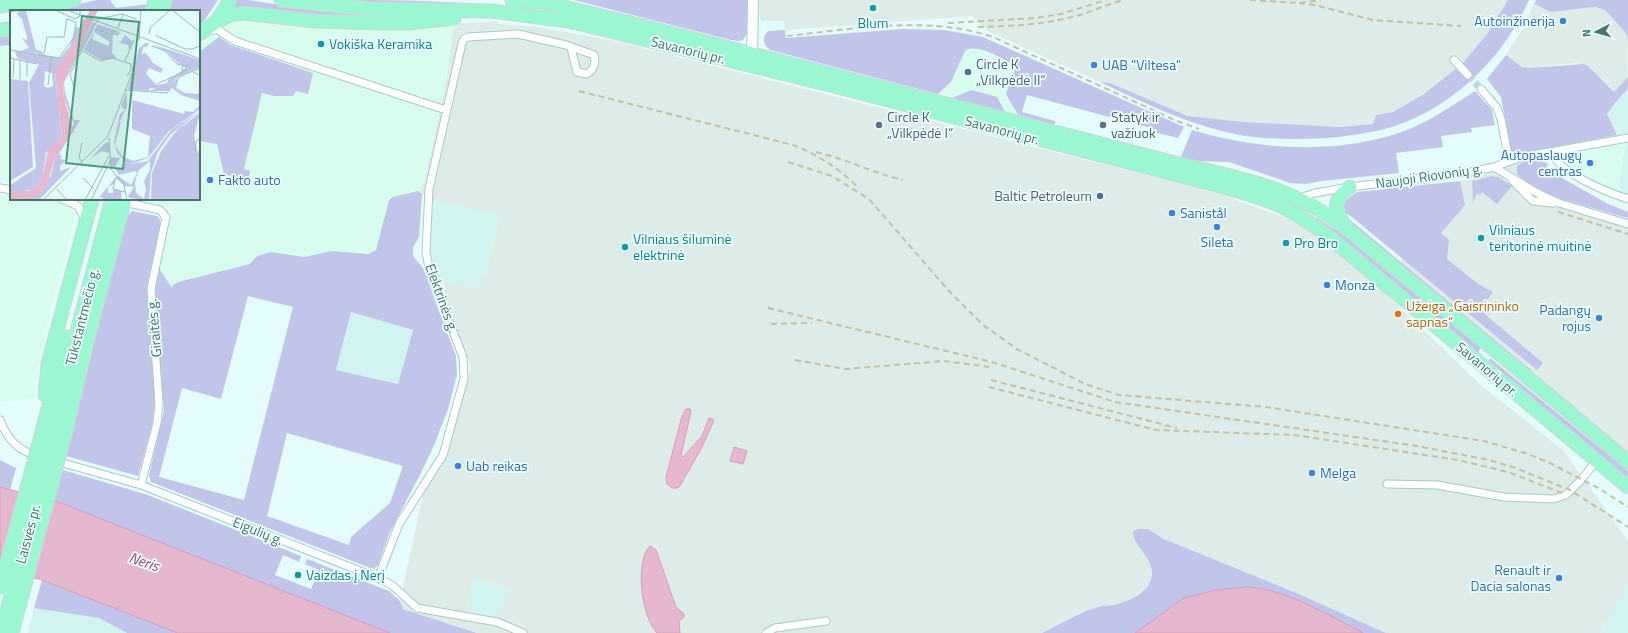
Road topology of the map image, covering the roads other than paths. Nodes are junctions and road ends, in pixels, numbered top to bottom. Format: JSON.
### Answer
{"nodes":[{"id":1,"x":36,"y":0,"type":"edge"},
{"id":2,"x":43,"y":0,"type":"edge"},
{"id":3,"x":74,"y":0,"type":"edge"},
{"id":4,"x":155,"y":0,"type":"edge"},
{"id":5,"x":165,"y":0,"type":"edge"},
{"id":6,"x":230,"y":0,"type":"edge"},
{"id":7,"x":281,"y":0,"type":"edge"},
{"id":8,"x":512,"y":0,"type":"edge"},
{"id":9,"x":753,"y":0,"type":"edge"},
{"id":10,"x":538,"y":1,"type":"edge"},
{"id":11,"x":0,"y":6,"type":"edge"},
{"id":12,"x":19,"y":9,"type":"edge"},
{"id":13,"x":48,"y":10,"type":"edge"},
{"id":14,"x":152,"y":10,"type":"edge"},
{"id":15,"x":162,"y":10,"type":"edge"},
{"id":16,"x":10,"y":11,"type":"edge"},
{"id":17,"x":0,"y":13,"type":"edge"},
{"id":18,"x":508,"y":13,"type":"junction"},
{"id":19,"x":233,"y":14,"type":"junction"},
{"id":20,"x":216,"y":22,"type":"junction"},
{"id":21,"x":10,"y":28,"type":"edge"},
{"id":22,"x":0,"y":30,"type":"edge"},
{"id":23,"x":201,"y":32,"type":"edge"},
{"id":24,"x":224,"y":33,"type":"junction"},
{"id":25,"x":571,"y":48,"type":"dead end"},
{"id":26,"x":752,"y":60,"type":"junction"},
{"id":27,"x":1454,"y":60,"type":"dead end"},
{"id":28,"x":1468,"y":75,"type":"tunnel mouth"},
{"id":29,"x":1481,"y":89,"type":"tunnel mouth"},
{"id":30,"x":446,"y":110,"type":"junction"},
{"id":31,"x":1628,"y":138,"type":"edge"},
{"id":32,"x":1552,"y":152,"type":"junction"},
{"id":33,"x":1509,"y":160,"type":"junction"},
{"id":34,"x":1494,"y":167,"type":"junction"},
{"id":35,"x":1350,"y":187,"type":"junction"},
{"id":36,"x":0,"y":188,"type":"edge"},
{"id":37,"x":10,"y":190,"type":"edge"},
{"id":38,"x":1300,"y":198,"type":"junction"},
{"id":39,"x":1628,"y":199,"type":"edge"},
{"id":40,"x":64,"y":200,"type":"edge"},
{"id":41,"x":92,"y":200,"type":"edge"},
{"id":42,"x":103,"y":200,"type":"edge"},
{"id":43,"x":120,"y":200,"type":"edge"},
{"id":44,"x":1287,"y":210,"type":"junction"},
{"id":45,"x":86,"y":221,"type":"junction"},
{"id":46,"x":1628,"y":224,"type":"edge"},
{"id":47,"x":1346,"y":228,"type":"junction"},
{"id":48,"x":76,"y":319,"type":"junction"},
{"id":49,"x":89,"y":333,"type":"junction"},
{"id":50,"x":1486,"y":344,"type":"junction"},
{"id":51,"x":1476,"y":360,"type":"junction"},
{"id":52,"x":61,"y":408,"type":"junction"},
{"id":53,"x":0,"y":420,"type":"edge"},
{"id":54,"x":53,"y":435,"type":"junction"},
{"id":55,"x":1596,"y":461,"type":"junction"},
{"id":56,"x":1628,"y":462,"type":"edge"},
{"id":57,"x":1387,"y":484,"type":"dead end"},
{"id":58,"x":142,"y":485,"type":"junction"},
{"id":59,"x":1628,"y":487,"type":"edge"},
{"id":60,"x":378,"y":578,"type":"junction"},
{"id":61,"x":0,"y":588,"type":"edge"},
{"id":62,"x":826,"y":621,"type":"dead end"},
{"id":63,"x":2,"y":633,"type":"edge"},
{"id":64,"x":12,"y":633,"type":"edge"},
{"id":65,"x":523,"y":633,"type":"edge"},
{"id":66,"x":766,"y":633,"type":"edge"}],
"edges":[{"from":1,"to":12,"type":"highway"},
{"from":2,"to":13,"type":"highway","bridge":true},
{"from":3,"to":12,"type":"highway"},
{"from":4,"to":14,"type":"highway"},
{"from":5,"to":15,"type":"highway"},
{"from":6,"to":20,"type":"highway"},
{"from":7,"to":18,"type":"highway","name":"Savanorių pr."},
{"from":8,"to":10,"type":"highway","name":"Savanorių pr."},
{"from":9,"to":26,"type":"main road"},
{"from":10,"to":26,"type":"highway","name":"Savanorių pr."},
{"from":11,"to":12,"type":"highway"},
{"from":16,"to":17,"type":"highway"},
{"from":18,"to":19,"type":"highway"},
{"from":18,"to":26,"type":"highway","name":"Savanorių pr."},
{"from":19,"to":20,"type":"highway"},
{"from":19,"to":24,"type":"street"},
{"from":20,"to":23,"type":"highway"},
{"from":21,"to":22,"type":"highway"},
{"from":23,"to":24,"type":"street"},
{"from":24,"to":30,"type":"street"},
{"from":25,"to":30,"type":"street","name":"Elektrinės g."},
{"from":26,"to":38,"type":"highway","name":"Savanorių pr."},
{"from":26,"to":44,"type":"highway","name":"Savanorių pr."},
{"from":27,"to":28,"type":"street"},
{"from":29,"to":33,"type":"street"},
{"from":30,"to":60,"type":"street","name":"Elektrinės g."},
{"from":31,"to":32,"type":"street","name":"Naujoji Riovonių g."},
{"from":32,"to":33,"type":"street","name":"Naujoji Riovonių g."},
{"from":32,"to":39,"type":"street"},
{"from":33,"to":34,"type":"street","name":"Naujoji Riovonių g."},
{"from":34,"to":35,"type":"street","name":"Naujoji Riovonių g."},
{"from":34,"to":46,"type":"street"},
{"from":35,"to":38,"type":"street","name":"Naujoji Riovonių g."},
{"from":35,"to":47,"type":"highway"},
{"from":36,"to":37,"type":"street"},
{"from":38,"to":44,"type":"highway"},
{"from":38,"to":47,"type":"highway","name":"Savanorių pr."},
{"from":40,"to":45,"type":"street"},
{"from":41,"to":45,"type":"highway"},
{"from":42,"to":48,"type":"highway","name":"Tūkstantmečio g."},
{"from":43,"to":48,"type":"highway","name":"Tūkstantmečio g."},
{"from":43,"to":49,"type":"highway"},
{"from":43,"to":58,"type":"street","name":"Giraitės g."},
{"from":44,"to":51,"type":"highway","name":"Savanorių pr."},
{"from":45,"to":54,"type":"highway"},
{"from":47,"to":50,"type":"highway","name":"Savanorių pr."},
{"from":48,"to":52,"type":"highway","name":"Tūkstantmečio g."},
{"from":48,"to":54,"type":"highway","name":"Tūkstantmečio g."},
{"from":49,"to":52,"type":"highway"},
{"from":49,"to":54,"type":"highway"},
{"from":50,"to":51,"type":"highway"},
{"from":50,"to":56,"type":"highway","name":"Savanorių pr."},
{"from":51,"to":55,"type":"highway","name":"Savanorių pr."},
{"from":52,"to":54,"type":"highway","name":"Tūkstantmečio g."},
{"from":53,"to":58,"type":"street","name":"Eigulių g."},
{"from":54,"to":61,"type":"highway","name":"Laisvės pr.","bridge":true},
{"from":54,"to":63,"type":"highway","name":"Laisvės pr.","bridge":true},
{"from":54,"to":64,"type":"highway","bridge":true},
{"from":55,"to":57,"type":"street"},
{"from":55,"to":59,"type":"highway","name":"Savanorių pr."},
{"from":58,"to":60,"type":"street","name":"Eigulių g."},
{"from":60,"to":65,"type":"street","name":"Eigulių g."},
{"from":62,"to":66,"type":"street"}]}
